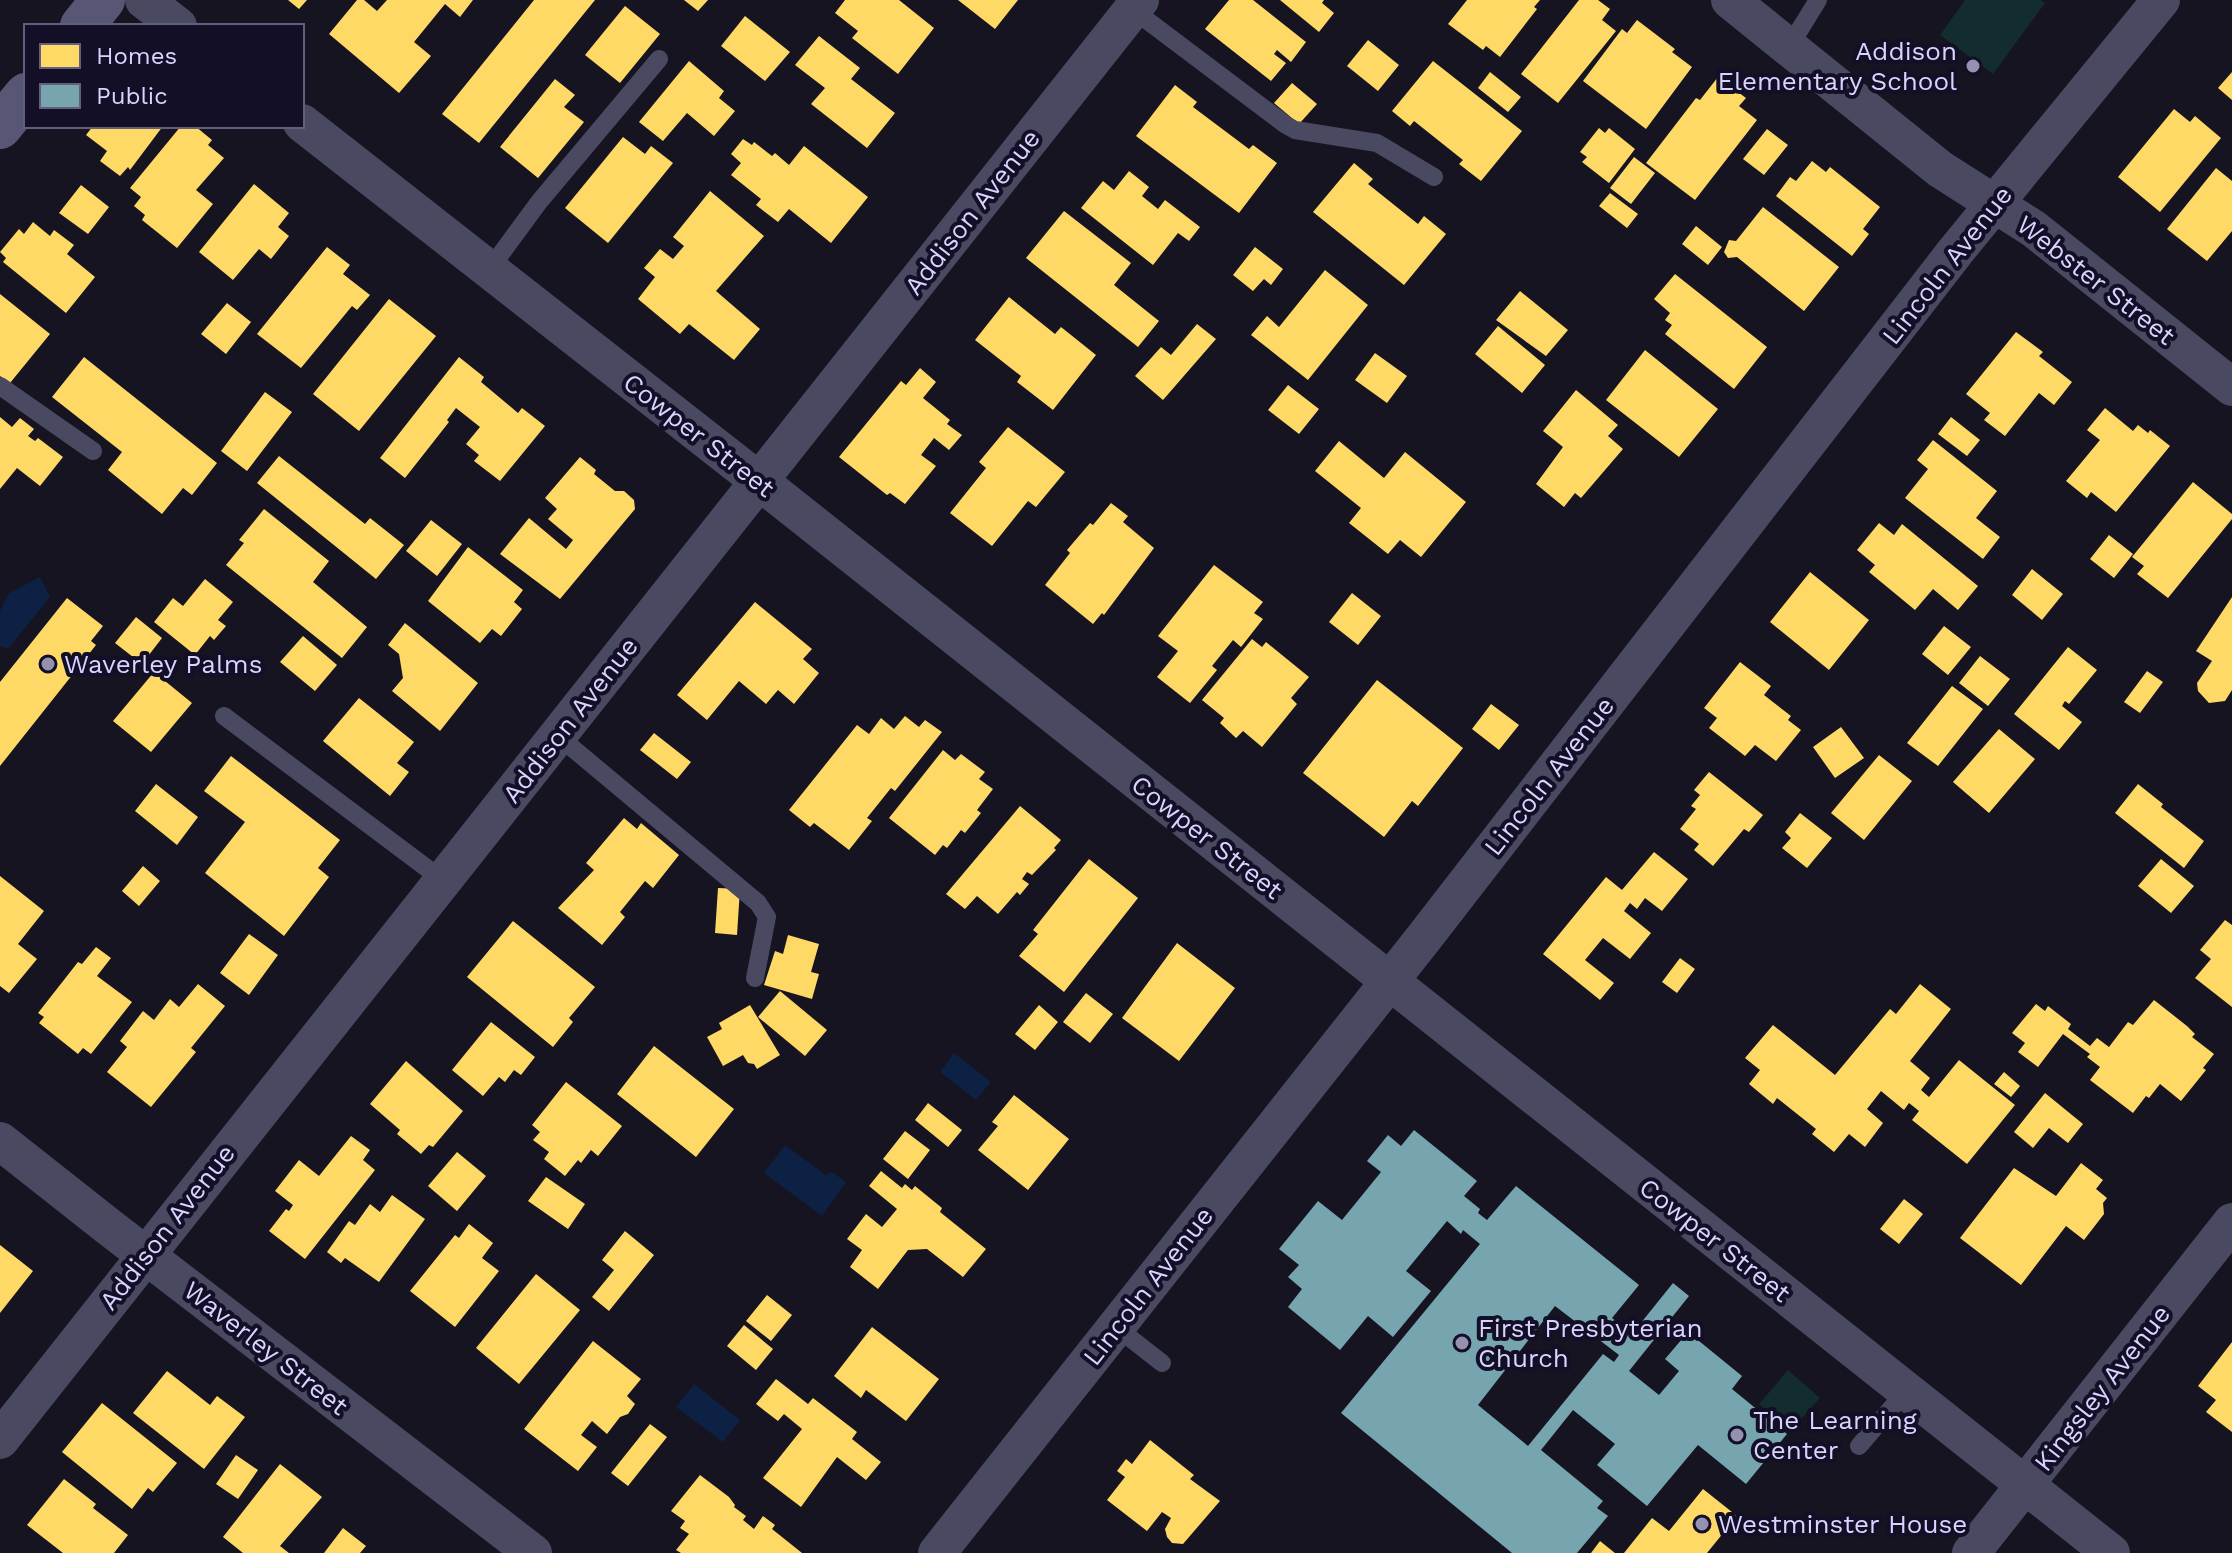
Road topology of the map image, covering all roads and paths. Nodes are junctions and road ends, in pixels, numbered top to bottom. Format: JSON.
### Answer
{"nodes":[{"id":1,"x":103,"y":0,"type":"edge"},
{"id":2,"x":144,"y":0,"type":"edge"},
{"id":3,"x":1730,"y":0,"type":"edge"},
{"id":4,"x":1818,"y":0,"type":"edge"},
{"id":5,"x":2161,"y":0,"type":"edge"},
{"id":6,"x":1136,"y":5,"type":"edge"},
{"id":7,"x":84,"y":24,"type":"edge"},
{"id":8,"x":175,"y":24,"type":"edge"},
{"id":9,"x":1789,"y":47,"type":"junction"},
{"id":10,"x":659,"y":59,"type":"dead end"},
{"id":11,"x":24,"y":97,"type":"edge"},
{"id":12,"x":304,"y":125,"type":"edge"},
{"id":13,"x":0,"y":127,"type":"edge"},
{"id":14,"x":1434,"y":177,"type":"dead end"},
{"id":15,"x":1996,"y":202,"type":"junction"},
{"id":16,"x":489,"y":270,"type":"junction"},
{"id":17,"x":0,"y":386,"type":"edge"},
{"id":18,"x":2232,"y":387,"type":"edge"},
{"id":19,"x":93,"y":451,"type":"dead end"},
{"id":20,"x":759,"y":481,"type":"junction"},
{"id":21,"x":224,"y":716,"type":"dead end"},
{"id":22,"x":558,"y":736,"type":"junction"},
{"id":23,"x":444,"y":881,"type":"junction"},
{"id":24,"x":755,"y":978,"type":"dead end"},
{"id":25,"x":1388,"y":981,"type":"junction"},
{"id":26,"x":0,"y":1141,"type":"edge"},
{"id":27,"x":2232,"y":1222,"type":"edge"},
{"id":28,"x":145,"y":1255,"type":"junction"},
{"id":29,"x":1116,"y":1327,"type":"junction"},
{"id":30,"x":1162,"y":1363,"type":"dead end"},
{"id":31,"x":1906,"y":1391,"type":"junction"},
{"id":32,"x":0,"y":1440,"type":"edge"},
{"id":33,"x":1859,"y":1446,"type":"dead end"},
{"id":34,"x":2026,"y":1486,"type":"junction"},
{"id":35,"x":533,"y":1553,"type":"edge"},
{"id":36,"x":937,"y":1553,"type":"edge"},
{"id":37,"x":1971,"y":1553,"type":"edge"},
{"id":38,"x":2111,"y":1553,"type":"edge"}],
"edges":[{"from":1,"to":7,"type":"street"},
{"from":2,"to":8,"type":"street"},
{"from":3,"to":9,"type":"street","name":"Webster Street"},
{"from":4,"to":9,"type":"lane"},
{"from":5,"to":15,"type":"street","name":"Lincoln Avenue"},
{"from":6,"to":14,"type":"lane"},
{"from":6,"to":20,"type":"street","name":"Addison Avenue"},
{"from":9,"to":15,"type":"street","name":"Webster Street"},
{"from":10,"to":16,"type":"lane"},
{"from":11,"to":13,"type":"street"},
{"from":12,"to":16,"type":"street","name":"Cowper Street"},
{"from":15,"to":18,"type":"street","name":"Webster Street"},
{"from":15,"to":25,"type":"street","name":"Lincoln Avenue"},
{"from":16,"to":20,"type":"street","name":"Cowper Street"},
{"from":17,"to":19,"type":"lane"},
{"from":20,"to":22,"type":"street","name":"Addison Avenue"},
{"from":20,"to":25,"type":"street","name":"Cowper Street"},
{"from":21,"to":23,"type":"lane"},
{"from":22,"to":23,"type":"street","name":"Addison Avenue"},
{"from":22,"to":24,"type":"lane"},
{"from":23,"to":28,"type":"street","name":"Addison Avenue"},
{"from":25,"to":29,"type":"street","name":"Lincoln Avenue"},
{"from":25,"to":31,"type":"street","name":"Cowper Street"},
{"from":26,"to":28,"type":"street","name":"Waverley Street"},
{"from":27,"to":34,"type":"street","name":"Kingsley Avenue"},
{"from":28,"to":32,"type":"street","name":"Addison Avenue"},
{"from":28,"to":35,"type":"street","name":"Waverley Street"},
{"from":29,"to":30,"type":"lane"},
{"from":29,"to":36,"type":"street","name":"Lincoln Avenue"},
{"from":31,"to":33,"type":"lane"},
{"from":31,"to":34,"type":"street","name":"Cowper Street"},
{"from":34,"to":37,"type":"street","name":"Kingsley Avenue"},
{"from":34,"to":38,"type":"street","name":"Cowper Street"}]}
